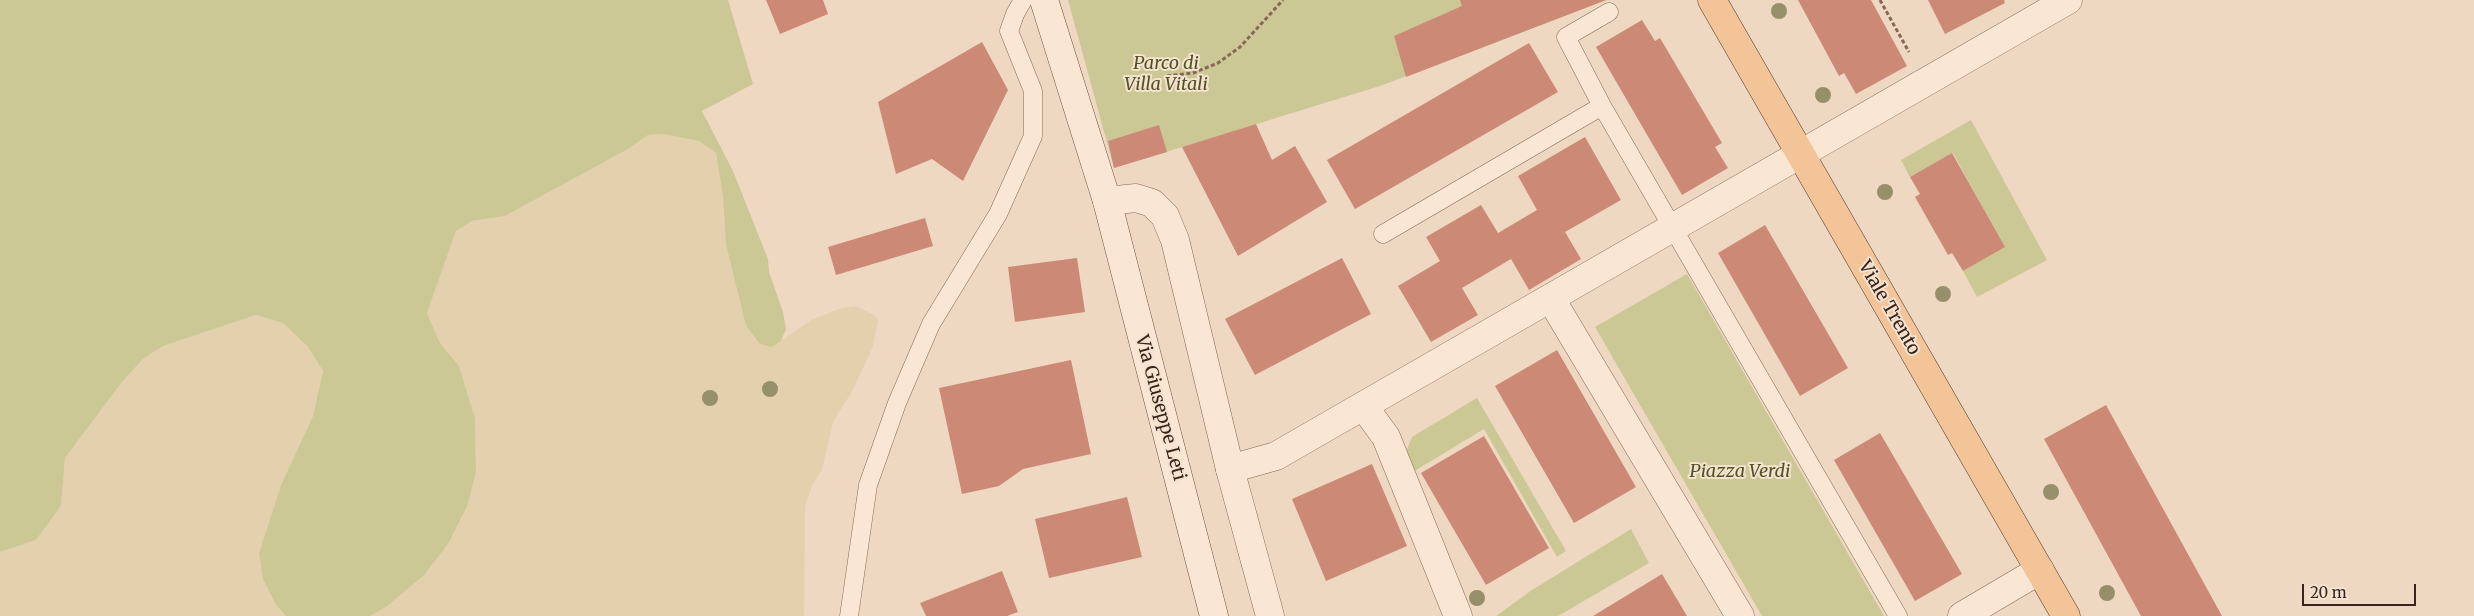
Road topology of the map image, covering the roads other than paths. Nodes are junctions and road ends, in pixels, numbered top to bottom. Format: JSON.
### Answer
{"nodes":[{"id":1,"x":1023,"y":0,"type":"edge"},
{"id":2,"x":1044,"y":0,"type":"edge"},
{"id":3,"x":1712,"y":0,"type":"edge"},
{"id":4,"x":2068,"y":0,"type":"edge"},
{"id":5,"x":1609,"y":12,"type":"dead end"},
{"id":6,"x":1602,"y":106,"type":"junction"},
{"id":7,"x":1801,"y":154,"type":"junction"},
{"id":8,"x":1106,"y":201,"type":"junction"},
{"id":9,"x":1674,"y":228,"type":"junction"},
{"id":10,"x":1383,"y":234,"type":"dead end"},
{"id":11,"x":1551,"y":299,"type":"junction"},
{"id":12,"x":1364,"y":406,"type":"junction"},
{"id":13,"x":1230,"y":469,"type":"junction"},
{"id":14,"x":2040,"y":570,"type":"junction"},
{"id":15,"x":849,"y":616,"type":"edge"},
{"id":16,"x":1214,"y":616,"type":"edge"},
{"id":17,"x":1270,"y":616,"type":"edge"},
{"id":18,"x":1458,"y":616,"type":"edge"},
{"id":19,"x":1740,"y":616,"type":"edge"},
{"id":20,"x":1898,"y":616,"type":"edge"},
{"id":21,"x":1962,"y":616,"type":"edge"},
{"id":22,"x":2066,"y":616,"type":"edge"}],
"edges":[{"from":1,"to":15,"type":"lane"},
{"from":2,"to":8,"type":"street","name":"Via Giuseppe Leti"},
{"from":3,"to":7,"type":"main road","name":"Viale Trento"},
{"from":4,"to":7,"type":"street"},
{"from":5,"to":6,"type":"lane"},
{"from":6,"to":9,"type":"lane"},
{"from":6,"to":10,"type":"lane"},
{"from":7,"to":9,"type":"street"},
{"from":7,"to":14,"type":"main road","name":"Viale Trento"},
{"from":8,"to":13,"type":"street"},
{"from":8,"to":16,"type":"street","name":"Via Giuseppe Leti"},
{"from":9,"to":11,"type":"street"},
{"from":9,"to":20,"type":"lane"},
{"from":11,"to":12,"type":"street"},
{"from":11,"to":19,"type":"street"},
{"from":12,"to":13,"type":"street"},
{"from":12,"to":18,"type":"street"},
{"from":13,"to":17,"type":"street"},
{"from":14,"to":21,"type":"street"},
{"from":14,"to":22,"type":"main road","name":"Viale Trento"}]}
